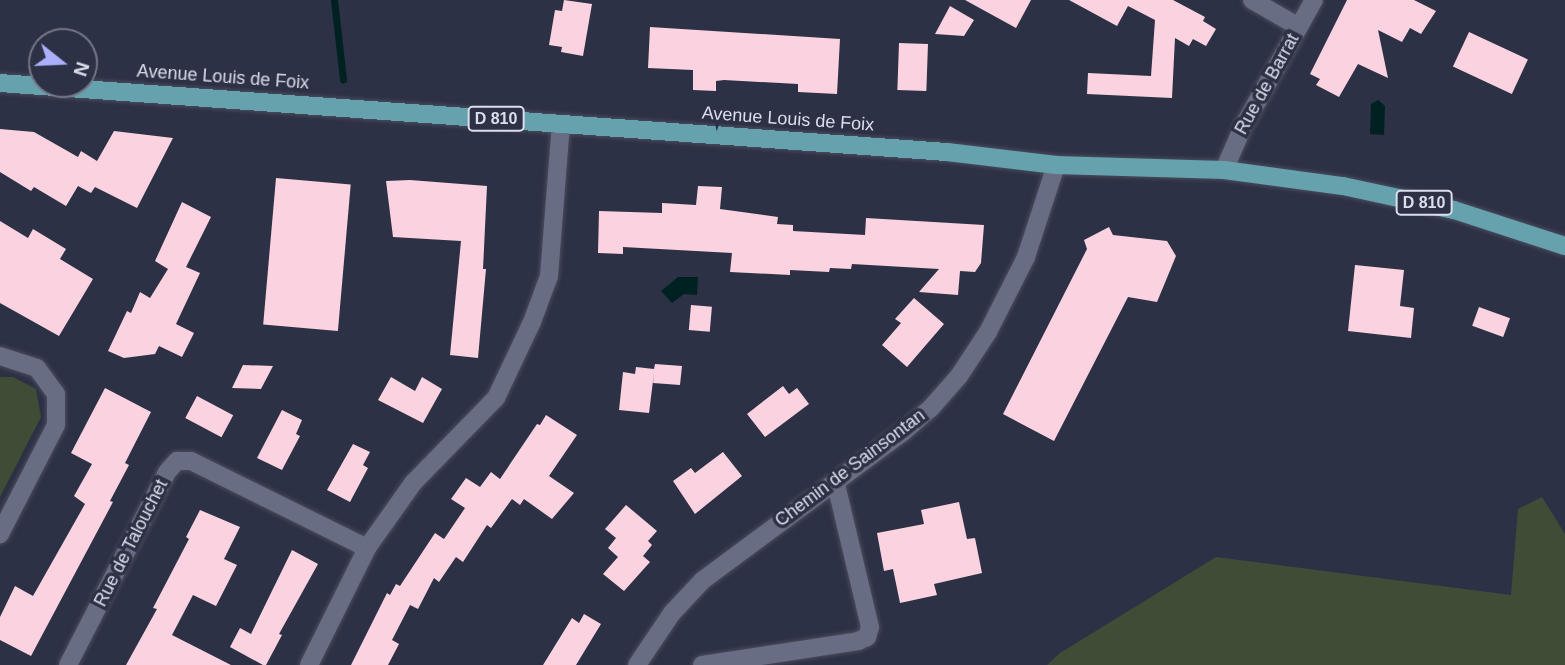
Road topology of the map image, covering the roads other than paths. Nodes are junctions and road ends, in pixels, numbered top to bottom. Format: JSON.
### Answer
{"nodes":[{"id":1,"x":1252,"y":0,"type":"edge"},
{"id":2,"x":1314,"y":0,"type":"edge"},
{"id":3,"x":1299,"y":27,"type":"junction"},
{"id":4,"x":0,"y":83,"type":"edge"},
{"id":5,"x":561,"y":125,"type":"junction"},
{"id":6,"x":1056,"y":165,"type":"junction"},
{"id":7,"x":1224,"y":170,"type":"junction"},
{"id":8,"x":1565,"y":246,"type":"edge"},
{"id":9,"x":0,"y":356,"type":"edge"},
{"id":10,"x":836,"y":484,"type":"junction"},
{"id":11,"x":0,"y":534,"type":"edge"},
{"id":12,"x":367,"y":548,"type":"junction"},
{"id":13,"x":68,"y":665,"type":"edge"},
{"id":14,"x":309,"y":665,"type":"edge"},
{"id":15,"x":637,"y":665,"type":"edge"},
{"id":16,"x":702,"y":665,"type":"edge"}],
"edges":[{"from":1,"to":3,"type":"street"},
{"from":2,"to":3,"type":"street","name":"Rue de Barrat"},
{"from":3,"to":7,"type":"street","name":"Rue de Barrat"},
{"from":4,"to":5,"type":"main road","name":"Avenue Louis de Foix","number":"D 810"},
{"from":5,"to":6,"type":"main road","name":"Avenue Louis de Foix","number":"D 810"},
{"from":5,"to":12,"type":"street"},
{"from":6,"to":7,"type":"main road","name":"Avenue Louis de Foix","number":"D 810"},
{"from":6,"to":10,"type":"street","name":"Chemin de Sainsontan"},
{"from":7,"to":8,"type":"main road","name":"Avenue Louis de Foix","number":"D 810"},
{"from":9,"to":11,"type":"street"},
{"from":10,"to":15,"type":"street","name":"Chemin de Sainsontan"},
{"from":10,"to":16,"type":"street"},
{"from":12,"to":13,"type":"street","name":"Rue de Talouchet"},
{"from":12,"to":14,"type":"street"}]}
